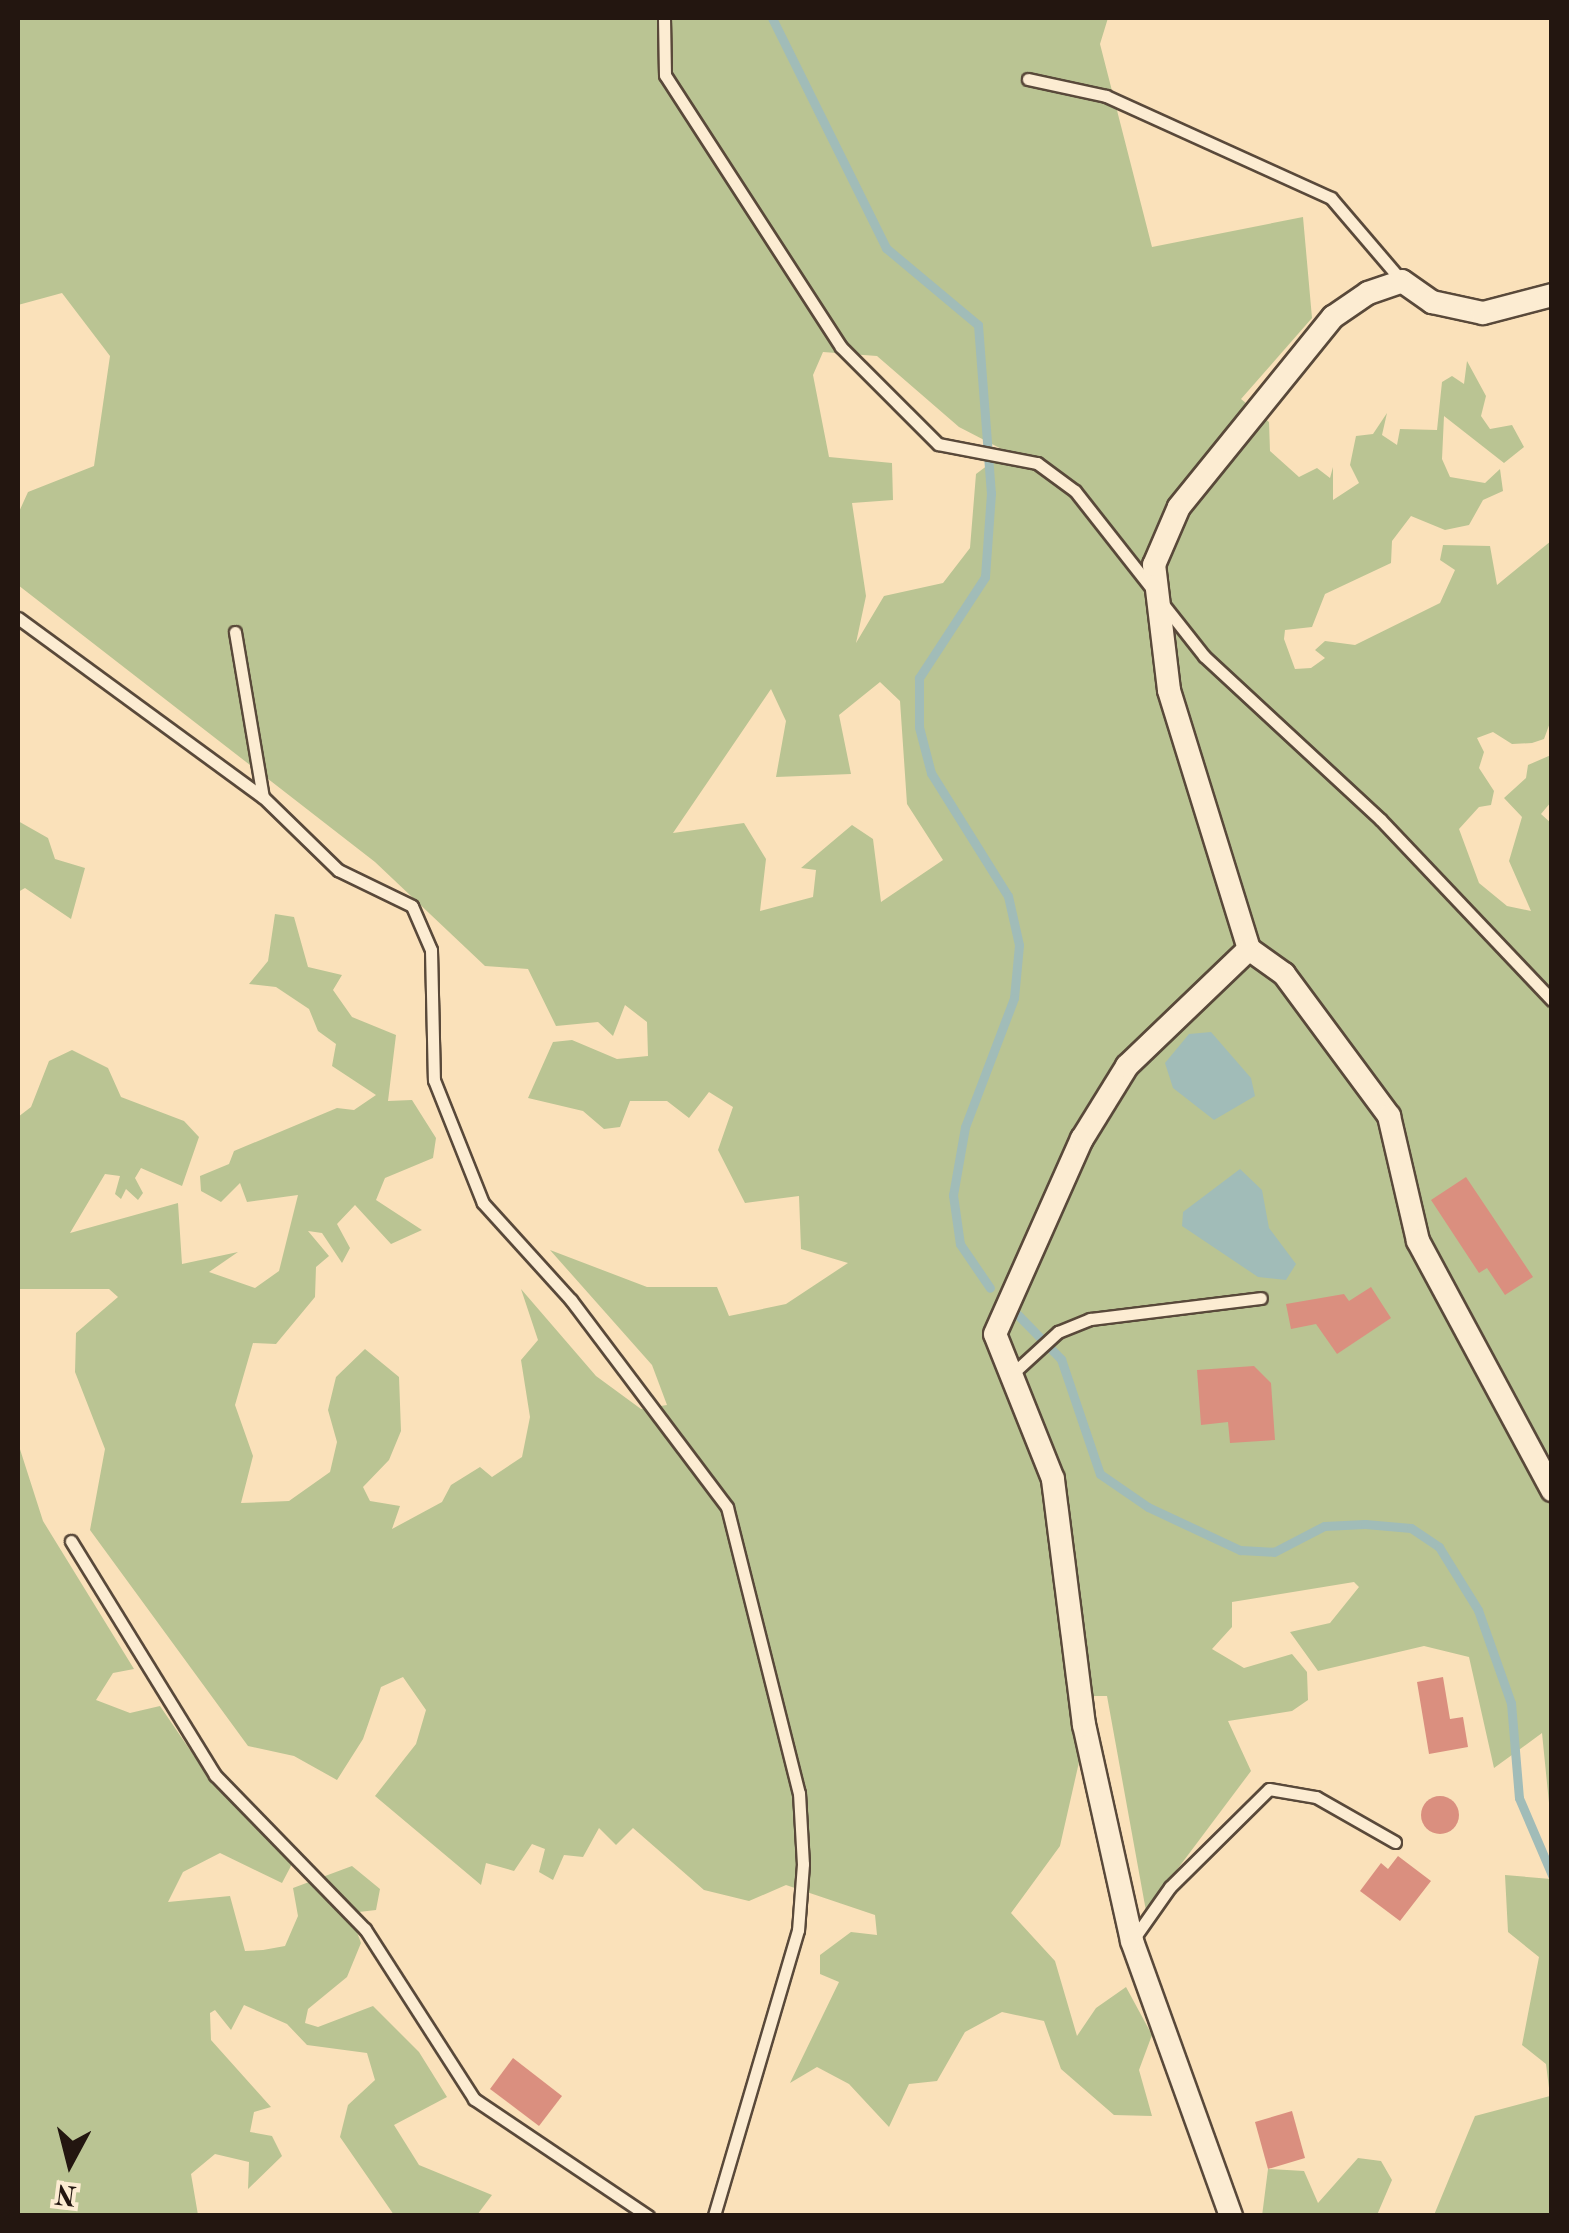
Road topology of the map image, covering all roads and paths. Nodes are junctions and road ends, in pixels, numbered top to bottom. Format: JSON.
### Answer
{"nodes":[{"id":1,"x":664,"y":18,"type":"edge"},
{"id":2,"x":1028,"y":79,"type":"dead end"},
{"id":3,"x":1402,"y":280,"type":"junction"},
{"id":4,"x":1552,"y":295,"type":"edge"},
{"id":5,"x":1158,"y":597,"type":"junction"},
{"id":6,"x":18,"y":618,"type":"edge"},
{"id":7,"x":236,"y":632,"type":"dead end"},
{"id":8,"x":262,"y":797,"type":"junction"},
{"id":9,"x":1249,"y":949,"type":"junction"},
{"id":10,"x":1552,"y":1000,"type":"edge"},
{"id":11,"x":1261,"y":1298,"type":"dead end"},
{"id":12,"x":1008,"y":1378,"type":"junction"},
{"id":13,"x":1552,"y":1490,"type":"edge"},
{"id":14,"x":71,"y":1541,"type":"dead end"},
{"id":15,"x":1395,"y":1842,"type":"dead end"},
{"id":16,"x":1132,"y":1941,"type":"junction"},
{"id":17,"x":648,"y":2216,"type":"edge"},
{"id":18,"x":714,"y":2216,"type":"edge"},
{"id":19,"x":1231,"y":2216,"type":"edge"}],
"edges":[{"from":1,"to":5,"type":"lane"},
{"from":2,"to":3,"type":"lane"},
{"from":3,"to":4,"type":"street"},
{"from":3,"to":5,"type":"street"},
{"from":5,"to":9,"type":"street"},
{"from":5,"to":10,"type":"lane"},
{"from":6,"to":8,"type":"lane"},
{"from":7,"to":8,"type":"lane"},
{"from":8,"to":18,"type":"lane"},
{"from":9,"to":12,"type":"street"},
{"from":9,"to":13,"type":"street"},
{"from":11,"to":12,"type":"lane"},
{"from":12,"to":16,"type":"street"},
{"from":14,"to":17,"type":"lane"},
{"from":15,"to":16,"type":"lane"},
{"from":16,"to":19,"type":"street"}]}
